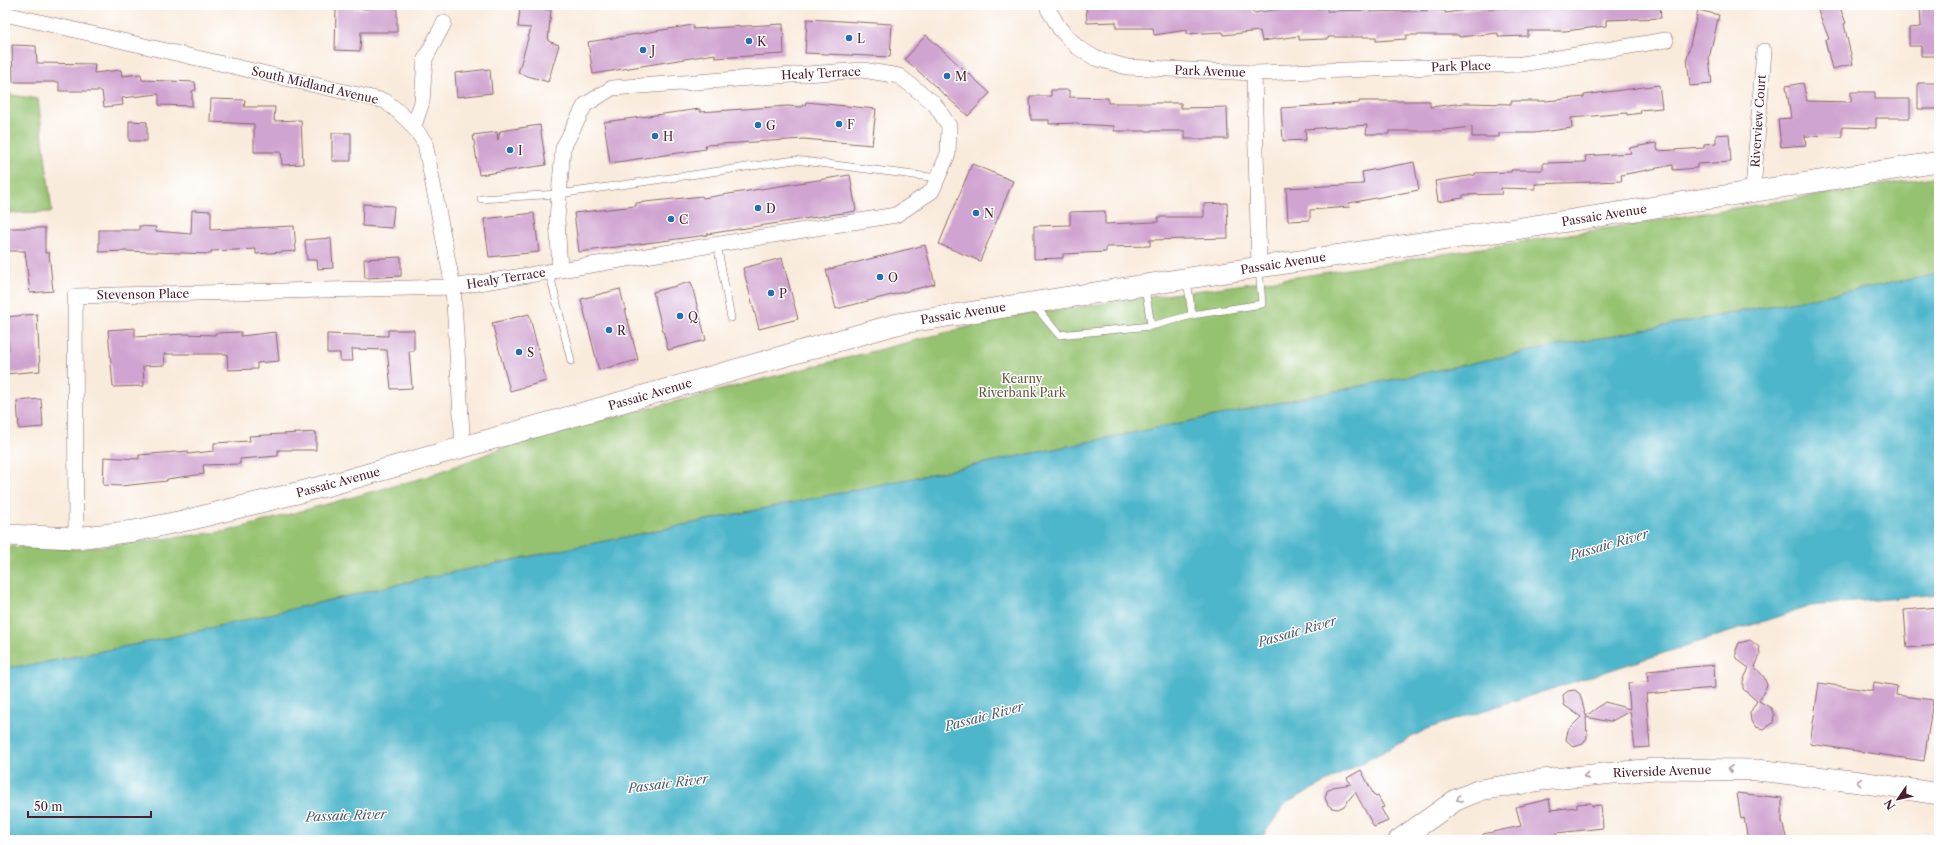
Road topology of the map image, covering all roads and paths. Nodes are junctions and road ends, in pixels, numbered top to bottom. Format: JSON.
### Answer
{"nodes":[{"id":1,"x":1048,"y":5,"type":"edge"},
{"id":2,"x":5,"y":14,"type":"edge"},
{"id":3,"x":444,"y":23,"type":"dead end"},
{"id":4,"x":1666,"y":40,"type":"dead end"},
{"id":5,"x":1764,"y":51,"type":"dead end"},
{"id":6,"x":1254,"y":73,"type":"junction"},
{"id":7,"x":414,"y":126,"type":"junction"},
{"id":8,"x":1939,"y":162,"type":"edge"},
{"id":9,"x":938,"y":178,"type":"junction"},
{"id":10,"x":1753,"y":190,"type":"junction"},
{"id":11,"x":559,"y":194,"type":"junction"},
{"id":12,"x":481,"y":199,"type":"dead end"},
{"id":13,"x":717,"y":244,"type":"junction"},
{"id":14,"x":1259,"y":267,"type":"junction"},
{"id":15,"x":555,"y":270,"type":"junction"},
{"id":16,"x":1187,"y":278,"type":"junction"},
{"id":17,"x":1145,"y":285,"type":"junction"},
{"id":18,"x":453,"y":287,"type":"junction"},
{"id":19,"x":1032,"y":303,"type":"junction"},
{"id":20,"x":1192,"y":315,"type":"junction"},
{"id":21,"x":730,"y":318,"type":"dead end"},
{"id":22,"x":1151,"y":326,"type":"junction"},
{"id":23,"x":571,"y":361,"type":"dead end"},
{"id":24,"x":463,"y":448,"type":"junction"},
{"id":25,"x":5,"y":535,"type":"edge"},
{"id":26,"x":76,"y":538,"type":"junction"},
{"id":27,"x":1939,"y":794,"type":"edge"},
{"id":28,"x":1399,"y":840,"type":"edge"}],
"edges":[{"from":1,"to":6,"type":"street","name":"Park Avenue"},
{"from":2,"to":7,"type":"street","name":"South Midland Avenue"},
{"from":3,"to":7,"type":"street"},
{"from":4,"to":6,"type":"street","name":"Park Place"},
{"from":5,"to":10,"type":"street","name":"Riverview Court"},
{"from":6,"to":14,"type":"street","name":"Park Avenue"},
{"from":7,"to":18,"type":"street","name":"South Midland Avenue"},
{"from":8,"to":10,"type":"main road","name":"Passaic Avenue"},
{"from":9,"to":11,"type":"lane"},
{"from":9,"to":11,"type":"street","name":"Healy Terrace"},
{"from":9,"to":13,"type":"street","name":"Healy Terrace"},
{"from":10,"to":14,"type":"main road","name":"Passaic Avenue"},
{"from":11,"to":12,"type":"lane"},
{"from":11,"to":15,"type":"street","name":"Healy Terrace"},
{"from":13,"to":15,"type":"street","name":"Healy Terrace"},
{"from":13,"to":21,"type":"lane"},
{"from":14,"to":16,"type":"main road","name":"Passaic Avenue"},
{"from":14,"to":20,"type":"lane"},
{"from":15,"to":18,"type":"street","name":"Healy Terrace"},
{"from":15,"to":23,"type":"lane"},
{"from":16,"to":17,"type":"main road","name":"Passaic Avenue"},
{"from":16,"to":20,"type":"lane"},
{"from":17,"to":19,"type":"main road","name":"Passaic Avenue"},
{"from":17,"to":22,"type":"lane"},
{"from":18,"to":24,"type":"street","name":"South Midland Avenue"},
{"from":18,"to":26,"type":"street","name":"Stevenson Place"},
{"from":19,"to":22,"type":"lane"},
{"from":19,"to":24,"type":"main road","name":"Passaic Avenue"},
{"from":20,"to":22,"type":"lane"},
{"from":24,"to":26,"type":"main road","name":"Passaic Avenue"},
{"from":25,"to":26,"type":"main road","name":"Passaic Avenue"},
{"from":27,"to":28,"type":"main road","name":"Riverside Avenue","one_way":true}]}
